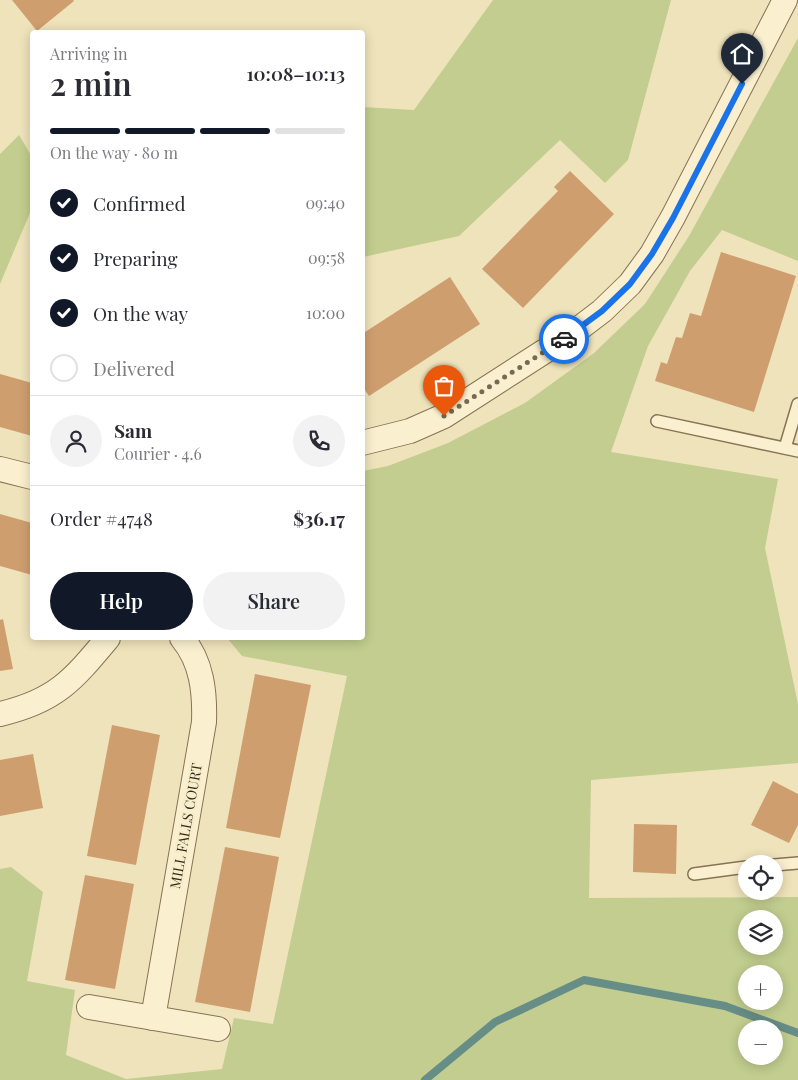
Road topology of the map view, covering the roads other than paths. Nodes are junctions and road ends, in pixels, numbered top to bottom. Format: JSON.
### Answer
{"nodes":[{"id":1,"x":785,"y":0,"type":"edge"},
{"id":2,"x":798,"y":404,"type":"edge"},
{"id":3,"x":657,"y":421,"type":"dead end"},
{"id":4,"x":365,"y":442,"type":"edge"},
{"id":5,"x":784,"y":448,"type":"junction"},
{"id":6,"x":798,"y":451,"type":"edge"},
{"id":7,"x":0,"y":469,"type":"edge"},
{"id":8,"x":30,"y":476,"type":"edge"},
{"id":9,"x":106,"y":640,"type":"edge"},
{"id":10,"x":184,"y":640,"type":"edge"},
{"id":11,"x":0,"y":714,"type":"edge"},
{"id":12,"x":798,"y":863,"type":"edge"},
{"id":13,"x":783,"y":864,"type":"edge"},
{"id":14,"x":738,"y":868,"type":"edge"},
{"id":15,"x":694,"y":874,"type":"dead end"},
{"id":16,"x":89,"y":1007,"type":"dead end"},
{"id":17,"x":153,"y":1018,"type":"junction"},
{"id":18,"x":218,"y":1029,"type":"dead end"}],
"edges":[{"from":1,"to":4,"type":"street"},
{"from":2,"to":5,"type":"lane"},
{"from":3,"to":5,"type":"lane"},
{"from":5,"to":6,"type":"lane"},
{"from":7,"to":8,"type":"street"},
{"from":9,"to":11,"type":"street"},
{"from":10,"to":17,"type":"street","name":"MILL FALLS COURT"},
{"from":12,"to":13,"type":"lane"},
{"from":14,"to":15,"type":"lane"},
{"from":16,"to":17,"type":"street"},
{"from":17,"to":18,"type":"street"}]}
